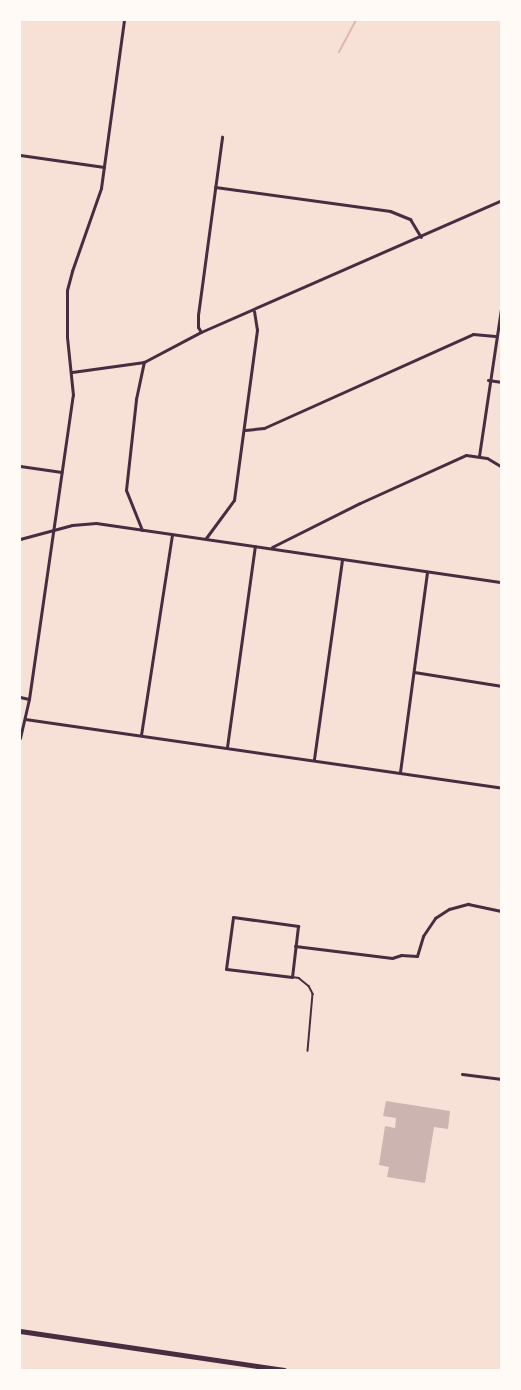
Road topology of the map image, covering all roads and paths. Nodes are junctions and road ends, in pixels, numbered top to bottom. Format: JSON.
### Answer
{"nodes":[{"id":1,"x":124,"y":20,"type":"edge"},
{"id":2,"x":222,"y":137,"type":"dead end"},
{"id":3,"x":20,"y":155,"type":"edge"},
{"id":4,"x":105,"y":167,"type":"junction"},
{"id":5,"x":215,"y":187,"type":"junction"},
{"id":6,"x":501,"y":200,"type":"edge"},
{"id":7,"x":421,"y":237,"type":"junction"},
{"id":8,"x":501,"y":302,"type":"edge"},
{"id":9,"x":254,"y":311,"type":"junction"},
{"id":10,"x":201,"y":332,"type":"junction"},
{"id":11,"x":495,"y":336,"type":"junction"},
{"id":12,"x":144,"y":362,"type":"junction"},
{"id":13,"x":72,"y":372,"type":"junction"},
{"id":14,"x":488,"y":380,"type":"junction"},
{"id":15,"x":501,"y":382,"type":"edge"},
{"id":16,"x":245,"y":430,"type":"junction"},
{"id":17,"x":479,"y":456,"type":"junction"},
{"id":18,"x":20,"y":466,"type":"edge"},
{"id":19,"x":501,"y":467,"type":"edge"},
{"id":20,"x":62,"y":472,"type":"junction"},
{"id":21,"x":52,"y":530,"type":"junction"},
{"id":22,"x":142,"y":530,"type":"junction"},
{"id":23,"x":172,"y":535,"type":"junction"},
{"id":24,"x":20,"y":539,"type":"edge"},
{"id":25,"x":206,"y":539,"type":"junction"},
{"id":26,"x":255,"y":546,"type":"junction"},
{"id":27,"x":270,"y":548,"type":"junction"},
{"id":28,"x":342,"y":559,"type":"junction"},
{"id":29,"x":427,"y":572,"type":"junction"},
{"id":30,"x":501,"y":582,"type":"edge"},
{"id":31,"x":414,"y":672,"type":"junction"},
{"id":32,"x":501,"y":686,"type":"edge"},
{"id":33,"x":20,"y":697,"type":"edge"},
{"id":34,"x":29,"y":699,"type":"junction"},
{"id":35,"x":25,"y":719,"type":"junction"},
{"id":36,"x":141,"y":735,"type":"junction"},
{"id":37,"x":20,"y":738,"type":"edge"},
{"id":38,"x":227,"y":747,"type":"junction"},
{"id":39,"x":314,"y":760,"type":"junction"},
{"id":40,"x":400,"y":773,"type":"junction"},
{"id":41,"x":501,"y":788,"type":"edge"},
{"id":42,"x":501,"y":911,"type":"edge"},
{"id":43,"x":295,"y":946,"type":"junction"},
{"id":44,"x":292,"y":977,"type":"junction"},
{"id":45,"x":308,"y":1051,"type":"dead end"},
{"id":46,"x":462,"y":1074,"type":"dead end"},
{"id":47,"x":501,"y":1079,"type":"edge"},
{"id":48,"x":20,"y":1331,"type":"edge"},
{"id":49,"x":284,"y":1371,"type":"edge"}],
"edges":[{"from":1,"to":4,"type":"street"},
{"from":2,"to":5,"type":"street"},
{"from":3,"to":4,"type":"street"},
{"from":4,"to":13,"type":"street"},
{"from":5,"to":7,"type":"street"},
{"from":5,"to":10,"type":"street"},
{"from":6,"to":7,"type":"street"},
{"from":7,"to":9,"type":"street"},
{"from":8,"to":11,"type":"street"},
{"from":9,"to":10,"type":"street"},
{"from":9,"to":16,"type":"street"},
{"from":10,"to":12,"type":"street"},
{"from":11,"to":14,"type":"street"},
{"from":11,"to":16,"type":"street"},
{"from":12,"to":13,"type":"street"},
{"from":12,"to":22,"type":"street"},
{"from":13,"to":20,"type":"street"},
{"from":14,"to":15,"type":"street"},
{"from":14,"to":17,"type":"street"},
{"from":16,"to":25,"type":"street"},
{"from":17,"to":19,"type":"street"},
{"from":17,"to":27,"type":"street"},
{"from":18,"to":20,"type":"street"},
{"from":20,"to":21,"type":"street"},
{"from":21,"to":22,"type":"street"},
{"from":21,"to":24,"type":"street"},
{"from":21,"to":34,"type":"street"},
{"from":22,"to":23,"type":"street"},
{"from":23,"to":25,"type":"street"},
{"from":23,"to":36,"type":"street"},
{"from":25,"to":26,"type":"street"},
{"from":26,"to":27,"type":"street"},
{"from":26,"to":38,"type":"street"},
{"from":27,"to":28,"type":"street"},
{"from":28,"to":29,"type":"street"},
{"from":28,"to":39,"type":"street"},
{"from":29,"to":30,"type":"street"},
{"from":29,"to":31,"type":"street"},
{"from":31,"to":32,"type":"street"},
{"from":31,"to":40,"type":"street"},
{"from":33,"to":34,"type":"street"},
{"from":34,"to":35,"type":"street"},
{"from":35,"to":36,"type":"street"},
{"from":35,"to":37,"type":"street"},
{"from":36,"to":38,"type":"street"},
{"from":38,"to":39,"type":"street"},
{"from":39,"to":40,"type":"street"},
{"from":40,"to":41,"type":"street"},
{"from":42,"to":43,"type":"street"},
{"from":43,"to":44,"type":"street"},
{"from":43,"to":44,"type":"street"},
{"from":44,"to":45,"type":"lane"},
{"from":46,"to":47,"type":"street"},
{"from":48,"to":49,"type":"highway"}]}
